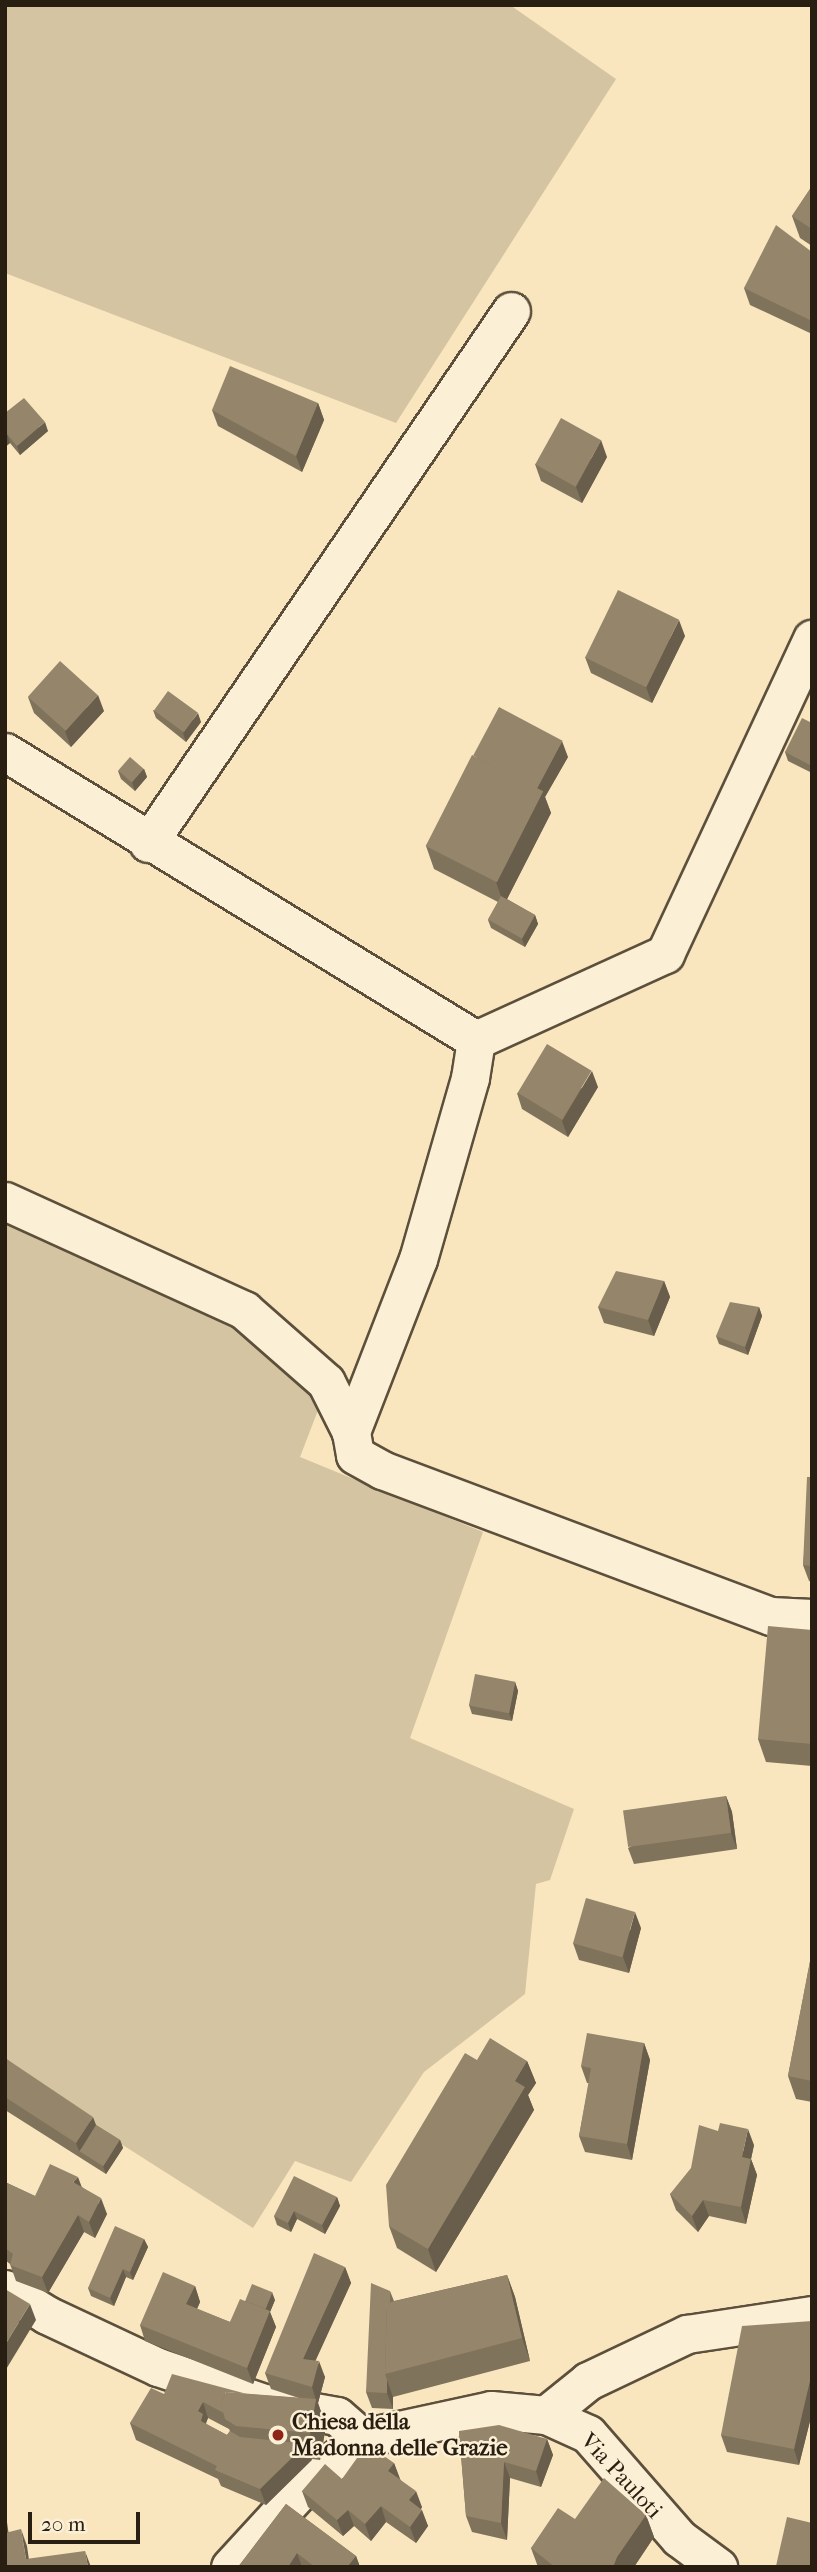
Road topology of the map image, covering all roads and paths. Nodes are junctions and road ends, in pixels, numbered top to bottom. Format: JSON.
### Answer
{"nodes":[{"id":1,"x":511,"y":311,"type":"dead end"},
{"id":2,"x":812,"y":639,"type":"edge"},
{"id":3,"x":5,"y":751,"type":"edge"},
{"id":4,"x":148,"y":843,"type":"junction"},
{"id":5,"x":476,"y":1041,"type":"junction"},
{"id":6,"x":5,"y":1201,"type":"edge"},
{"id":7,"x":351,"y":1432,"type":"junction"},
{"id":8,"x":806,"y":1618,"type":"edge"},
{"id":9,"x":5,"y":2289,"type":"edge"},
{"id":10,"x":812,"y":2315,"type":"edge"},
{"id":11,"x":546,"y":2415,"type":"junction"},
{"id":12,"x":362,"y":2438,"type":"junction"},
{"id":13,"x":230,"y":2567,"type":"edge"},
{"id":14,"x":718,"y":2567,"type":"edge"}],
"edges":[{"from":1,"to":4,"type":"street"},
{"from":2,"to":5,"type":"street"},
{"from":3,"to":4,"type":"street"},
{"from":4,"to":5,"type":"street"},
{"from":5,"to":7,"type":"street"},
{"from":6,"to":7,"type":"street"},
{"from":7,"to":8,"type":"street"},
{"from":9,"to":12,"type":"street"},
{"from":10,"to":11,"type":"street"},
{"from":11,"to":12,"type":"street","name":"Via Pauloti"},
{"from":11,"to":14,"type":"street","name":"Via Pauloti"},
{"from":12,"to":13,"type":"street","name":"Via Pauloti"}]}
